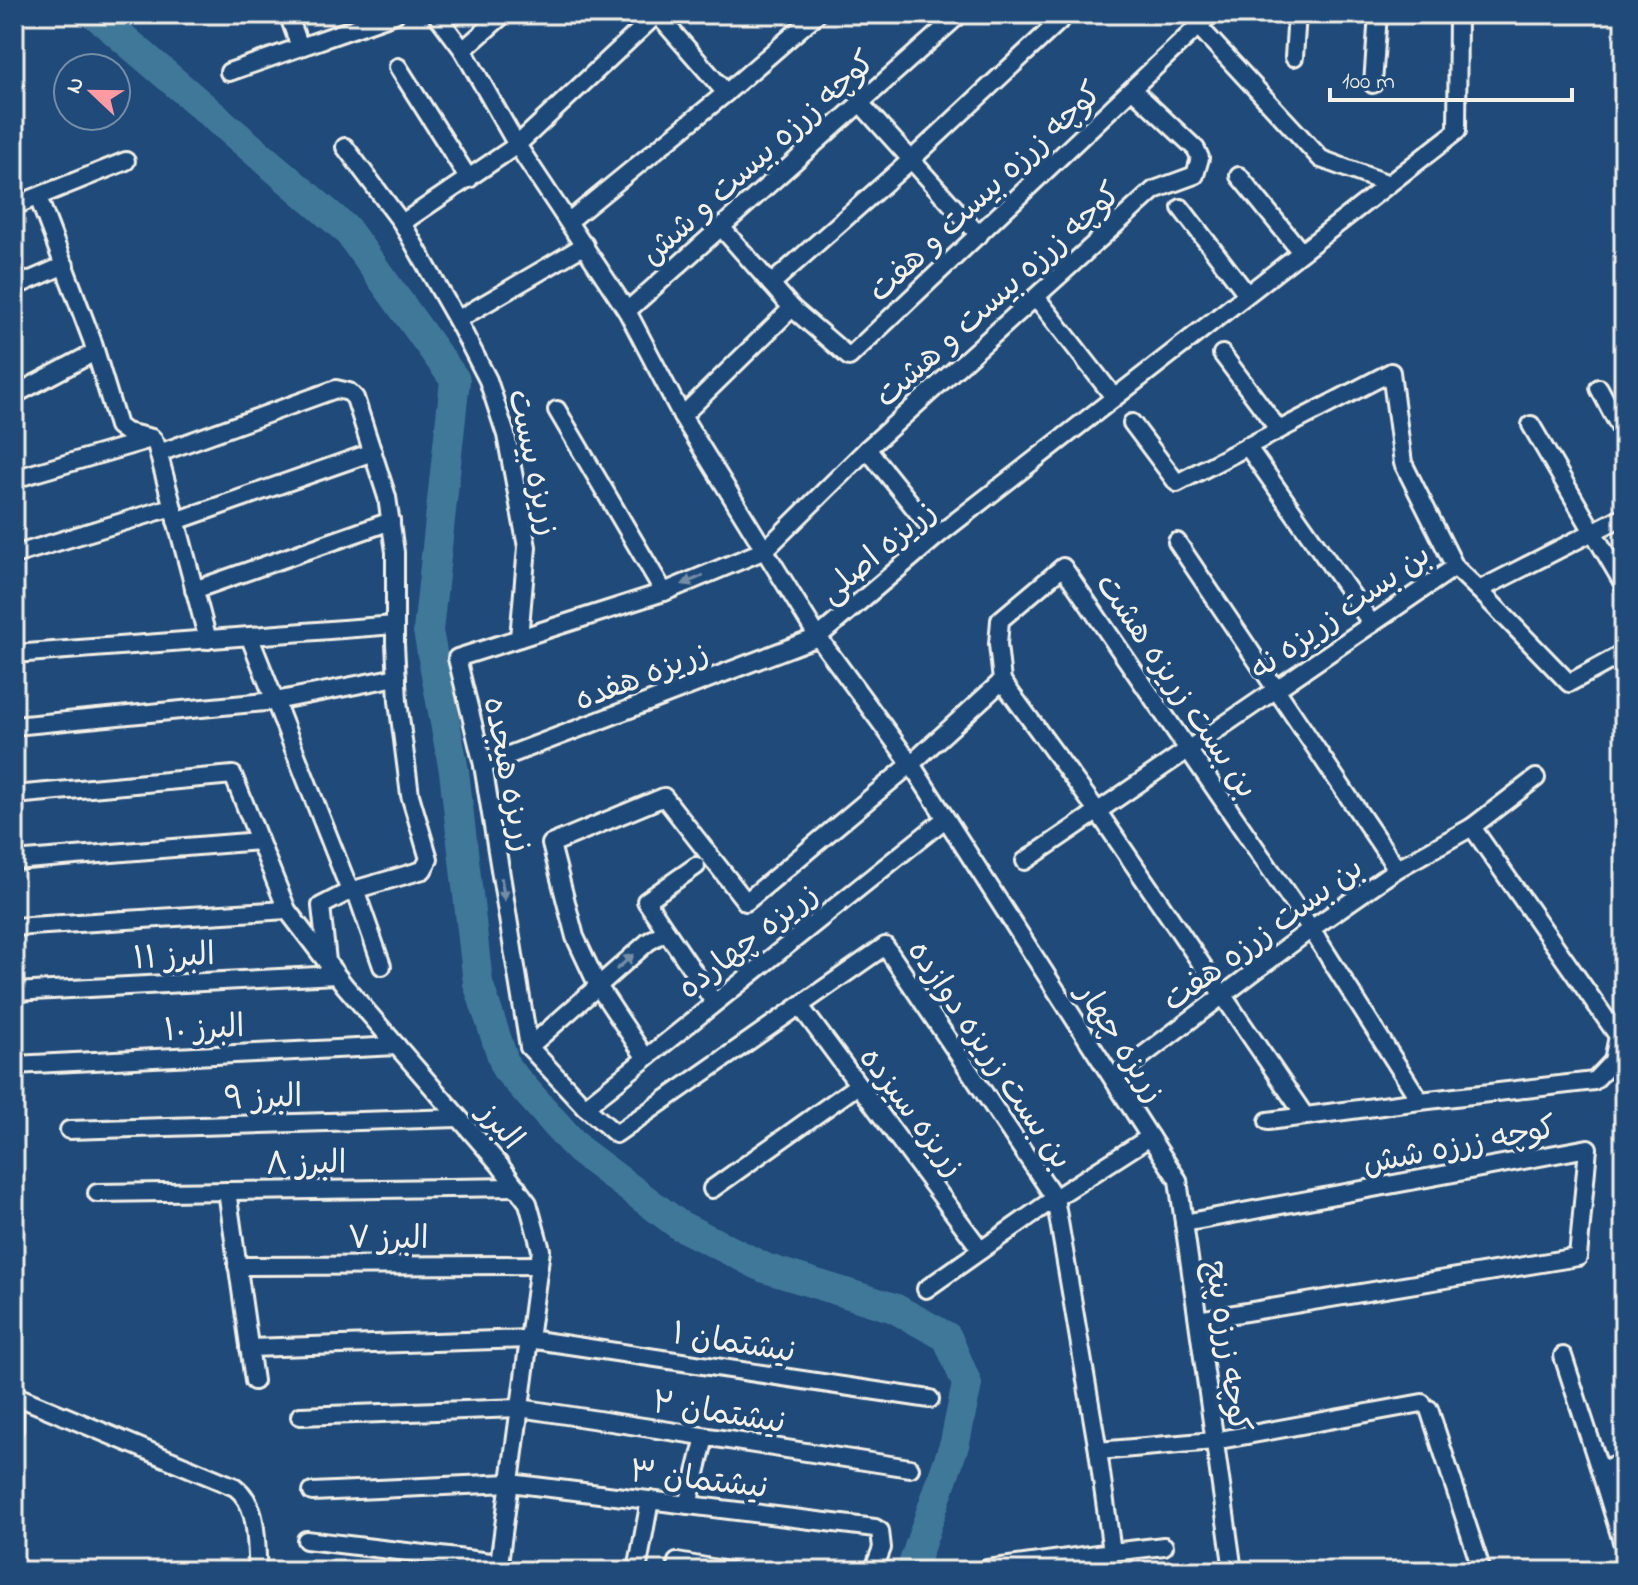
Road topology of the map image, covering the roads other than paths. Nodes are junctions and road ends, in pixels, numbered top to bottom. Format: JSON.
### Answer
{"nodes":[{"id":1,"x":288,"y":14,"type":"edge"},
{"id":2,"x":395,"y":14,"type":"edge"},
{"id":3,"x":436,"y":14,"type":"edge"},
{"id":4,"x":504,"y":14,"type":"edge"},
{"id":5,"x":657,"y":14,"type":"edge"},
{"id":6,"x":817,"y":14,"type":"edge"},
{"id":7,"x":960,"y":14,"type":"edge"},
{"id":8,"x":1067,"y":14,"type":"edge"},
{"id":9,"x":1211,"y":14,"type":"edge"},
{"id":10,"x":1297,"y":14,"type":"edge"},
{"id":11,"x":1378,"y":14,"type":"edge"},
{"id":12,"x":1458,"y":14,"type":"edge"},
{"id":13,"x":1199,"y":27,"type":"junction"},
{"id":14,"x":300,"y":47,"type":"junction"},
{"id":15,"x":463,"y":50,"type":"junction"},
{"id":16,"x":1294,"y":57,"type":"dead end"},
{"id":17,"x":398,"y":67,"type":"dead end"},
{"id":18,"x":229,"y":72,"type":"dead end"},
{"id":19,"x":1373,"y":84,"type":"dead end"},
{"id":20,"x":1133,"y":90,"type":"junction"},
{"id":21,"x":726,"y":93,"type":"junction"},
{"id":22,"x":860,"y":103,"type":"junction"},
{"id":23,"x":517,"y":145,"type":"junction"},
{"id":24,"x":345,"y":147,"type":"dead end"},
{"id":25,"x":911,"y":160,"type":"junction"},
{"id":26,"x":126,"y":161,"type":"dead end"},
{"id":27,"x":1239,"y":176,"type":"dead end"},
{"id":28,"x":469,"y":179,"type":"junction"},
{"id":29,"x":1389,"y":184,"type":"junction"},
{"id":30,"x":38,"y":197,"type":"junction"},
{"id":31,"x":14,"y":206,"type":"edge"},
{"id":32,"x":1181,"y":208,"type":"dead end"},
{"id":33,"x":569,"y":221,"type":"junction"},
{"id":34,"x":402,"y":223,"type":"junction"},
{"id":35,"x":721,"y":227,"type":"junction"},
{"id":36,"x":979,"y":235,"type":"junction"},
{"id":37,"x":585,"y":245,"type":"junction"},
{"id":38,"x":1301,"y":252,"type":"junction"},
{"id":39,"x":65,"y":265,"type":"junction"},
{"id":40,"x":771,"y":284,"type":"junction"},
{"id":41,"x":14,"y":287,"type":"edge"},
{"id":42,"x":1247,"y":294,"type":"junction"},
{"id":43,"x":1036,"y":297,"type":"junction"},
{"id":44,"x":792,"y":308,"type":"junction"},
{"id":45,"x":627,"y":311,"type":"junction"},
{"id":46,"x":457,"y":320,"type":"junction"},
{"id":47,"x":95,"y":352,"type":"junction"},
{"id":48,"x":1222,"y":354,"type":"dead end"},
{"id":49,"x":1599,"y":388,"type":"dead end"},
{"id":50,"x":14,"y":395,"type":"edge"},
{"id":51,"x":1114,"y":397,"type":"junction"},
{"id":52,"x":557,"y":410,"type":"dead end"},
{"id":53,"x":682,"y":416,"type":"junction"},
{"id":54,"x":1132,"y":423,"type":"dead end"},
{"id":55,"x":1531,"y":425,"type":"dead end"},
{"id":56,"x":1279,"y":430,"type":"junction"},
{"id":57,"x":1624,"y":435,"type":"edge"},
{"id":58,"x":156,"y":446,"type":"junction"},
{"id":59,"x":1247,"y":446,"type":"junction"},
{"id":60,"x":867,"y":449,"type":"junction"},
{"id":61,"x":373,"y":452,"type":"junction"},
{"id":62,"x":14,"y":479,"type":"edge"},
{"id":63,"x":174,"y":514,"type":"junction"},
{"id":64,"x":1624,"y":516,"type":"edge"},
{"id":65,"x":391,"y":521,"type":"junction"},
{"id":66,"x":1593,"y":532,"type":"junction"},
{"id":67,"x":937,"y":536,"type":"junction"},
{"id":68,"x":1177,"y":542,"type":"dead end"},
{"id":69,"x":765,"y":550,"type":"junction"},
{"id":70,"x":14,"y":555,"type":"edge"},
{"id":71,"x":1455,"y":567,"type":"junction"},
{"id":72,"x":1624,"y":585,"type":"edge"},
{"id":73,"x":194,"y":590,"type":"junction"},
{"id":74,"x":1479,"y":590,"type":"junction"},
{"id":75,"x":664,"y":592,"type":"junction"},
{"id":76,"x":1372,"y":624,"type":"junction"},
{"id":77,"x":395,"y":625,"type":"junction"},
{"id":78,"x":818,"y":637,"type":"junction"},
{"id":79,"x":250,"y":638,"type":"junction"},
{"id":80,"x":519,"y":638,"type":"junction"},
{"id":81,"x":208,"y":640,"type":"junction"},
{"id":82,"x":1624,"y":653,"type":"edge"},
{"id":83,"x":14,"y":654,"type":"edge"},
{"id":84,"x":397,"y":677,"type":"junction"},
{"id":85,"x":1002,"y":681,"type":"junction"},
{"id":86,"x":1275,"y":691,"type":"junction"},
{"id":87,"x":275,"y":701,"type":"junction"},
{"id":88,"x":14,"y":726,"type":"edge"},
{"id":89,"x":1188,"y":750,"type":"junction"},
{"id":90,"x":911,"y":764,"type":"junction"},
{"id":91,"x":483,"y":765,"type":"junction"},
{"id":92,"x":1536,"y":778,"type":"dead end"},
{"id":93,"x":14,"y":795,"type":"edge"},
{"id":94,"x":1098,"y":812,"type":"junction"},
{"id":95,"x":945,"y":819,"type":"junction"},
{"id":96,"x":1472,"y":827,"type":"junction"},
{"id":97,"x":259,"y":841,"type":"junction"},
{"id":98,"x":14,"y":861,"type":"edge"},
{"id":99,"x":1025,"y":861,"type":"dead end"},
{"id":100,"x":696,"y":866,"type":"dead end"},
{"id":101,"x":1397,"y":869,"type":"junction"},
{"id":102,"x":352,"y":890,"type":"junction"},
{"id":103,"x":287,"y":910,"type":"junction"},
{"id":104,"x":14,"y":927,"type":"edge"},
{"id":105,"x":1311,"y":929,"type":"junction"},
{"id":106,"x":666,"y":931,"type":"junction"},
{"id":107,"x":382,"y":966,"type":"dead end"},
{"id":108,"x":332,"y":969,"type":"junction"},
{"id":109,"x":598,"y":986,"type":"junction"},
{"id":110,"x":14,"y":992,"type":"edge"},
{"id":111,"x":1223,"y":994,"type":"junction"},
{"id":112,"x":714,"y":1002,"type":"junction"},
{"id":113,"x":800,"y":1006,"type":"junction"},
{"id":114,"x":397,"y":1046,"type":"junction"},
{"id":115,"x":529,"y":1047,"type":"junction"},
{"id":116,"x":645,"y":1057,"type":"junction"},
{"id":117,"x":14,"y":1065,"type":"edge"},
{"id":118,"x":1113,"y":1078,"type":"junction"},
{"id":119,"x":858,"y":1085,"type":"junction"},
{"id":120,"x":1420,"y":1101,"type":"junction"},
{"id":121,"x":585,"y":1107,"type":"junction"},
{"id":122,"x":1305,"y":1116,"type":"junction"},
{"id":123,"x":459,"y":1118,"type":"junction"},
{"id":124,"x":1268,"y":1121,"type":"dead end"},
{"id":125,"x":69,"y":1130,"type":"dead end"},
{"id":126,"x":1150,"y":1137,"type":"junction"},
{"id":127,"x":517,"y":1187,"type":"junction"},
{"id":128,"x":712,"y":1189,"type":"dead end"},
{"id":129,"x":227,"y":1191,"type":"junction"},
{"id":130,"x":97,"y":1193,"type":"dead end"},
{"id":131,"x":1055,"y":1198,"type":"junction"},
{"id":132,"x":1184,"y":1223,"type":"junction"},
{"id":133,"x":981,"y":1250,"type":"junction"},
{"id":134,"x":539,"y":1265,"type":"junction"},
{"id":135,"x":237,"y":1266,"type":"junction"},
{"id":136,"x":926,"y":1289,"type":"dead end"},
{"id":137,"x":1198,"y":1320,"type":"junction"},
{"id":138,"x":529,"y":1339,"type":"junction"},
{"id":139,"x":249,"y":1348,"type":"junction"},
{"id":140,"x":1563,"y":1356,"type":"dead end"},
{"id":141,"x":254,"y":1381,"type":"dead end"},
{"id":142,"x":15,"y":1392,"type":"edge"},
{"id":143,"x":930,"y":1399,"type":"dead end"},
{"id":144,"x":520,"y":1408,"type":"junction"},
{"id":145,"x":300,"y":1416,"type":"dead end"},
{"id":146,"x":14,"y":1429,"type":"edge"},
{"id":147,"x":705,"y":1437,"type":"junction"},
{"id":148,"x":1214,"y":1441,"type":"junction"},
{"id":149,"x":1098,"y":1451,"type":"junction"},
{"id":150,"x":1624,"y":1462,"type":"edge"},
{"id":151,"x":910,"y":1468,"type":"dead end"},
{"id":152,"x":1600,"y":1470,"type":"junction"},
{"id":153,"x":510,"y":1483,"type":"junction"},
{"id":154,"x":312,"y":1492,"type":"dead end"},
{"id":155,"x":650,"y":1500,"type":"junction"},
{"id":156,"x":688,"y":1505,"type":"junction"},
{"id":157,"x":306,"y":1540,"type":"dead end"},
{"id":158,"x":1164,"y":1546,"type":"dead end"},
{"id":159,"x":1624,"y":1548,"type":"edge"},
{"id":160,"x":1112,"y":1552,"type":"junction"},
{"id":161,"x":677,"y":1562,"type":"dead end"},
{"id":162,"x":498,"y":1567,"type":"edge"},
{"id":163,"x":987,"y":1569,"type":"dead end"},
{"id":164,"x":258,"y":1571,"type":"edge"},
{"id":165,"x":637,"y":1571,"type":"edge"},
{"id":166,"x":729,"y":1571,"type":"edge"},
{"id":167,"x":873,"y":1571,"type":"edge"},
{"id":168,"x":1233,"y":1571,"type":"edge"},
{"id":169,"x":1482,"y":1571,"type":"edge"}],
"edges":[{"from":1,"to":14,"type":"street"},
{"from":2,"to":14,"type":"street"},
{"from":3,"to":15,"type":"street","name":"زریزه اصلی"},
{"from":4,"to":15,"type":"street"},
{"from":5,"to":21,"type":"street"},
{"from":5,"to":23,"type":"street"},
{"from":6,"to":21,"type":"street"},
{"from":7,"to":22,"type":"street","name":"کوچه زرزه بیست و شش"},
{"from":8,"to":25,"type":"street"},
{"from":9,"to":13,"type":"street","name":"کوچه زرزه بیست و هفت"},
{"from":10,"to":16,"type":"street"},
{"from":11,"to":19,"type":"street"},
{"from":12,"to":29,"type":"street","name":"زریزه اصلی"},
{"from":13,"to":20,"type":"street","name":"کوچه زرزه بیست و هفت"},
{"from":13,"to":29,"type":"street"},
{"from":14,"to":18,"type":"street"},
{"from":15,"to":23,"type":"street","name":"زریزه اصلی"},
{"from":17,"to":28,"type":"street"},
{"from":20,"to":36,"type":"street","name":"کوچه زرزه بیست و هفت"},
{"from":20,"to":43,"type":"street","name":"کوچه زرزه بیست و هشت"},
{"from":21,"to":33,"type":"street"},
{"from":22,"to":25,"type":"street"},
{"from":22,"to":35,"type":"street","name":"کوچه زرزه بیست و شش"},
{"from":23,"to":28,"type":"street"},
{"from":23,"to":33,"type":"street","name":"زریزه اصلی"},
{"from":24,"to":34,"type":"street","name":"زریزه بیست"},
{"from":25,"to":36,"type":"street"},
{"from":25,"to":40,"type":"street"},
{"from":26,"to":30,"type":"street"},
{"from":27,"to":38,"type":"street"},
{"from":28,"to":34,"type":"street"},
{"from":29,"to":38,"type":"street","name":"زریزه اصلی"},
{"from":30,"to":31,"type":"street"},
{"from":30,"to":39,"type":"street"},
{"from":32,"to":42,"type":"street"},
{"from":33,"to":37,"type":"street","name":"زریزه اصلی"},
{"from":34,"to":46,"type":"street","name":"زریزه بیست"},
{"from":35,"to":40,"type":"street"},
{"from":35,"to":45,"type":"street","name":"کوچه زرزه بیست و شش"},
{"from":36,"to":44,"type":"street","name":"کوچه زرزه بیست و هفت"},
{"from":37,"to":45,"type":"street","name":"زریزه اصلی"},
{"from":37,"to":46,"type":"street"},
{"from":38,"to":42,"type":"street","name":"زریزه اصلی"},
{"from":39,"to":41,"type":"street"},
{"from":39,"to":47,"type":"street"},
{"from":40,"to":44,"type":"street"},
{"from":42,"to":51,"type":"street","name":"زریزه اصلی"},
{"from":43,"to":51,"type":"street"},
{"from":43,"to":60,"type":"street","name":"کوچه زرزه بیست و هشت"},
{"from":44,"to":53,"type":"street"},
{"from":45,"to":53,"type":"street","name":"زریزه اصلی"},
{"from":46,"to":80,"type":"street","name":"زریزه بیست"},
{"from":47,"to":50,"type":"street"},
{"from":47,"to":58,"type":"street"},
{"from":48,"to":56,"type":"street"},
{"from":49,"to":57,"type":"street"},
{"from":51,"to":67,"type":"street","name":"زریزه اصلی"},
{"from":52,"to":75,"type":"street"},
{"from":53,"to":69,"type":"street","name":"زریزه اصلی"},
{"from":54,"to":59,"type":"street","name":"بن بست زریزه نه"},
{"from":55,"to":66,"type":"street"},
{"from":56,"to":59,"type":"street","name":"بن بست زریزه نه"},
{"from":56,"to":71,"type":"street","name":"بن بست زریزه نه"},
{"from":58,"to":61,"type":"street"},
{"from":58,"to":62,"type":"street"},
{"from":58,"to":63,"type":"street"},
{"from":59,"to":76,"type":"street"},
{"from":60,"to":67,"type":"street"},
{"from":60,"to":69,"type":"street","name":"کوچه زرزه بیست و هشت"},
{"from":61,"to":63,"type":"street"},
{"from":61,"to":65,"type":"street"},
{"from":63,"to":70,"type":"street"},
{"from":63,"to":73,"type":"street"},
{"from":64,"to":66,"type":"street"},
{"from":65,"to":73,"type":"street"},
{"from":65,"to":77,"type":"street"},
{"from":66,"to":72,"type":"street"},
{"from":66,"to":74,"type":"street"},
{"from":67,"to":78,"type":"street","name":"زریزه اصلی"},
{"from":68,"to":86,"type":"street","name":"بن بست زرزه هفت"},
{"from":69,"to":75,"type":"street","name":"زریزه هیجده","one_way":true},
{"from":69,"to":78,"type":"street","name":"زریزه اصلی"},
{"from":71,"to":74,"type":"street"},
{"from":71,"to":76,"type":"street","name":"بن بست زریزه نه"},
{"from":73,"to":81,"type":"street"},
{"from":74,"to":82,"type":"street"},
{"from":75,"to":80,"type":"street","name":"زریزه هیجده"},
{"from":76,"to":86,"type":"street","name":"بن بست زریزه نه"},
{"from":77,"to":79,"type":"street"},
{"from":77,"to":84,"type":"street"},
{"from":78,"to":90,"type":"street","name":"زریزه چهار"},
{"from":78,"to":91,"type":"street","name":"زریزه هفده"},
{"from":79,"to":81,"type":"street"},
{"from":79,"to":87,"type":"street"},
{"from":80,"to":91,"type":"street","name":"زریزه هیجده"},
{"from":81,"to":83,"type":"street"},
{"from":84,"to":87,"type":"street"},
{"from":84,"to":102,"type":"street"},
{"from":85,"to":89,"type":"street","name":"بن بست زریزه هشت"},
{"from":85,"to":90,"type":"street"},
{"from":85,"to":94,"type":"street"},
{"from":86,"to":89,"type":"street","name":"بن بست زریزه نه"},
{"from":86,"to":101,"type":"street","name":"بن بست زرزه هفت"},
{"from":87,"to":88,"type":"street"},
{"from":87,"to":102,"type":"street"},
{"from":89,"to":94,"type":"street","name":"بن بست زریزه نه"},
{"from":89,"to":105,"type":"street","name":"بن بست زریزه هشت"},
{"from":90,"to":95,"type":"street","name":"زریزه چهار"},
{"from":90,"to":109,"type":"street"},
{"from":91,"to":115,"type":"street","name":"زریزه هیجده","one_way":true},
{"from":92,"to":96,"type":"street"},
{"from":93,"to":97,"type":"street","name":"البرز"},
{"from":94,"to":99,"type":"street","name":"بن بست زریزه نه"},
{"from":94,"to":111,"type":"street"},
{"from":95,"to":112,"type":"street","name":"زریزه چهارده"},
{"from":95,"to":118,"type":"street","name":"زریزه چهار"},
{"from":96,"to":101,"type":"street"},
{"from":96,"to":120,"type":"street"},
{"from":97,"to":98,"type":"street"},
{"from":97,"to":103,"type":"street","name":"البرز"},
{"from":100,"to":106,"type":"street"},
{"from":101,"to":105,"type":"street","name":"بن بست زرزه هفت"},
{"from":102,"to":107,"type":"street"},
{"from":102,"to":108,"type":"street"},
{"from":103,"to":104,"type":"street"},
{"from":103,"to":108,"type":"street","name":"البرز"},
{"from":105,"to":111,"type":"street","name":"بن بست زرزه هفت"},
{"from":105,"to":120,"type":"street","name":"بن بست زریزه هشت"},
{"from":109,"to":106,"type":"street","one_way":true},
{"from":106,"to":112,"type":"street"},
{"from":108,"to":110,"type":"street","name":"البرز ۱۱"},
{"from":108,"to":114,"type":"street","name":"البرز"},
{"from":109,"to":115,"type":"street"},
{"from":109,"to":116,"type":"street"},
{"from":111,"to":118,"type":"street","name":"بن بست زرزه هفت"},
{"from":111,"to":122,"type":"street"},
{"from":112,"to":116,"type":"street","name":"زریزه چهارده"},
{"from":113,"to":119,"type":"street","name":"زریزه سیزده"},
{"from":113,"to":121,"type":"street","name":"بن بست زریزه دوازده"},
{"from":113,"to":131,"type":"street","name":"بن بست زریزه دوازده"},
{"from":114,"to":117,"type":"street","name":"البرز ۱۰"},
{"from":114,"to":123,"type":"street","name":"البرز"},
{"from":115,"to":121,"type":"street","name":"بن بست زریزه دوازده"},
{"from":116,"to":121,"type":"street","name":"زریزه چهارده"},
{"from":118,"to":126,"type":"street","name":"زریزه چهار"},
{"from":119,"to":128,"type":"street"},
{"from":119,"to":133,"type":"street","name":"زریزه سیزده"},
{"from":120,"to":122,"type":"street"},
{"from":122,"to":124,"type":"street"},
{"from":123,"to":125,"type":"street","name":"البرز ۹"},
{"from":123,"to":127,"type":"street","name":"البرز"},
{"from":126,"to":131,"type":"street","name":"زریزه چهار"},
{"from":126,"to":132,"type":"street","name":"کوچه زرزه پنج"},
{"from":127,"to":129,"type":"street","name":"البرز ۸"},
{"from":127,"to":134,"type":"street","name":"البرز"},
{"from":129,"to":130,"type":"street","name":"البرز ۸"},
{"from":129,"to":135,"type":"street"},
{"from":131,"to":133,"type":"street","name":"بن بست زریزه دوازده"},
{"from":131,"to":149,"type":"street"},
{"from":132,"to":137,"type":"street","name":"کوچه زرزه پنج"},
{"from":132,"to":137,"type":"street","name":"کوچه زرزه شش"},
{"from":133,"to":136,"type":"street","name":"بن بست زریزه دوازده"},
{"from":134,"to":135,"type":"street","name":"البرز ۷"},
{"from":134,"to":138,"type":"street","name":"البرز"},
{"from":135,"to":139,"type":"street"},
{"from":137,"to":148,"type":"street","name":"کوچه زرزه پنج"},
{"from":138,"to":139,"type":"street","name":"نيشتمان ۱"},
{"from":138,"to":143,"type":"street","name":"نيشتمان ۱"},
{"from":138,"to":144,"type":"street","name":"البرز"},
{"from":139,"to":141,"type":"street"},
{"from":140,"to":152,"type":"street"},
{"from":142,"to":146,"type":"street"},
{"from":142,"to":164,"type":"street"},
{"from":144,"to":145,"type":"street","name":"نيشتمان ۲"},
{"from":144,"to":147,"type":"street","name":"نيشتمان ۲"},
{"from":144,"to":153,"type":"street","name":"البرز"},
{"from":147,"to":151,"type":"street","name":"نيشتمان ۲"},
{"from":147,"to":156,"type":"street"},
{"from":148,"to":149,"type":"street"},
{"from":148,"to":168,"type":"street","name":"کوچه زرزه پنج"},
{"from":148,"to":169,"type":"street"},
{"from":149,"to":160,"type":"street"},
{"from":150,"to":152,"type":"street"},
{"from":152,"to":159,"type":"street"},
{"from":153,"to":154,"type":"street","name":"نيشتمان ۳"},
{"from":153,"to":155,"type":"street","name":"نيشتمان ۳"},
{"from":153,"to":162,"type":"street","name":"البرز"},
{"from":155,"to":156,"type":"street","name":"نيشتمان ۳"},
{"from":155,"to":165,"type":"street"},
{"from":156,"to":167,"type":"street","name":"نيشتمان ۳"},
{"from":157,"to":162,"type":"street"},
{"from":158,"to":160,"type":"street"},
{"from":160,"to":163,"type":"street"},
{"from":161,"to":166,"type":"street"}]}
